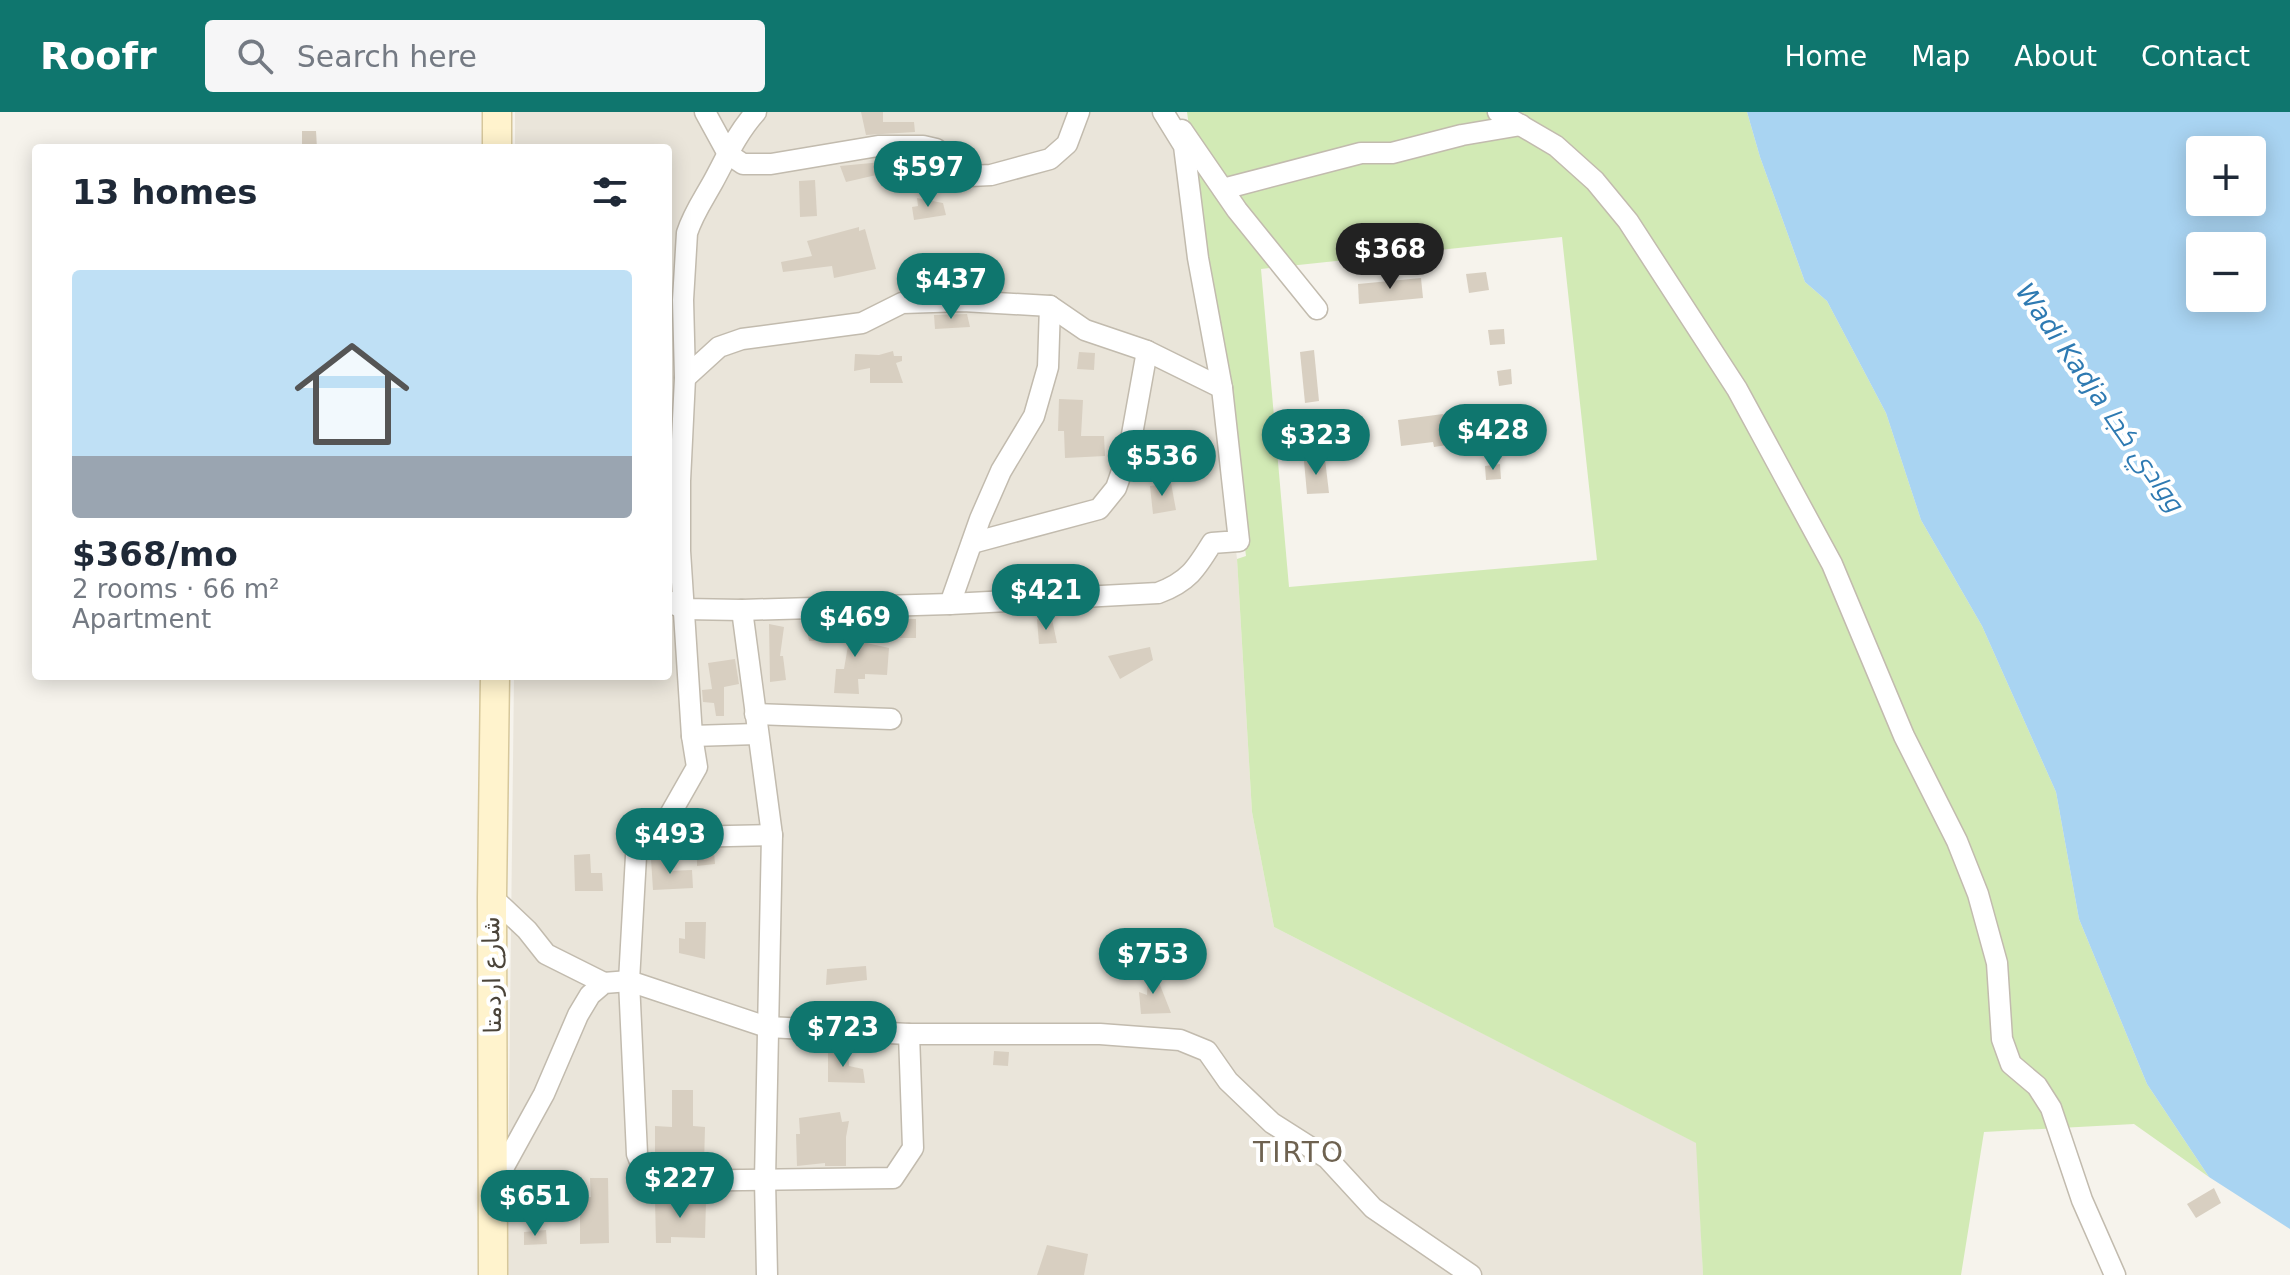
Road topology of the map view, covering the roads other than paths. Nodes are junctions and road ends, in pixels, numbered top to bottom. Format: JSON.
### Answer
{"nodes":[{"id":1,"x":497,"y":112,"type":"edge"},
{"id":2,"x":705,"y":112,"type":"edge"},
{"id":3,"x":756,"y":112,"type":"edge"},
{"id":4,"x":1079,"y":112,"type":"edge"},
{"id":5,"x":1165,"y":112,"type":"edge"},
{"id":6,"x":1498,"y":112,"type":"edge"},
{"id":7,"x":1521,"y":125,"type":"junction"},
{"id":8,"x":497,"y":144,"type":"edge"},
{"id":9,"x":728,"y":154,"type":"junction"},
{"id":10,"x":1223,"y":189,"type":"junction"},
{"id":11,"x":1050,"y":306,"type":"junction"},
{"id":12,"x":1317,"y":309,"type":"dead end"},
{"id":13,"x":1147,"y":351,"type":"junction"},
{"id":14,"x":685,"y":378,"type":"junction"},
{"id":15,"x":1222,"y":388,"type":"junction"},
{"id":16,"x":972,"y":543,"type":"junction"},
{"id":17,"x":950,"y":604,"type":"junction"},
{"id":18,"x":676,"y":605,"type":"edge"},
{"id":19,"x":742,"y":610,"type":"junction"},
{"id":20,"x":495,"y":680,"type":"edge"},
{"id":21,"x":891,"y":719,"type":"dead end"},
{"id":22,"x":756,"y":724,"type":"junction"},
{"id":23,"x":692,"y":736,"type":"junction"},
{"id":24,"x":772,"y":835,"type":"junction"},
{"id":25,"x":637,"y":838,"type":"junction"},
{"id":26,"x":492,"y":897,"type":"junction"},
{"id":27,"x":629,"y":981,"type":"junction"},
{"id":28,"x":604,"y":983,"type":"junction"},
{"id":29,"x":767,"y":1027,"type":"junction"},
{"id":30,"x":909,"y":1034,"type":"junction"},
{"id":31,"x":765,"y":1180,"type":"junction"},
{"id":32,"x":494,"y":1184,"type":"junction"},
{"id":33,"x":493,"y":1275,"type":"edge"},
{"id":34,"x":767,"y":1275,"type":"edge"},
{"id":35,"x":1471,"y":1275,"type":"edge"},
{"id":36,"x":2115,"y":1275,"type":"edge"}],
"edges":[{"from":1,"to":8,"type":"main road"},
{"from":2,"to":9,"type":"street"},
{"from":3,"to":9,"type":"street"},
{"from":4,"to":9,"type":"street"},
{"from":5,"to":10,"type":"street"},
{"from":5,"to":15,"type":"street"},
{"from":6,"to":7,"type":"street"},
{"from":7,"to":10,"type":"street"},
{"from":7,"to":36,"type":"street"},
{"from":9,"to":14,"type":"street"},
{"from":10,"to":12,"type":"street"},
{"from":11,"to":13,"type":"street"},
{"from":11,"to":14,"type":"street"},
{"from":11,"to":16,"type":"street"},
{"from":13,"to":15,"type":"street"},
{"from":13,"to":16,"type":"street"},
{"from":14,"to":18,"type":"street"},
{"from":15,"to":17,"type":"street"},
{"from":16,"to":17,"type":"street"},
{"from":17,"to":19,"type":"street"},
{"from":18,"to":19,"type":"street"},
{"from":18,"to":23,"type":"street"},
{"from":19,"to":22,"type":"street"},
{"from":20,"to":26,"type":"main road","name":"شارع اردمتا"},
{"from":21,"to":22,"type":"street"},
{"from":22,"to":23,"type":"street"},
{"from":22,"to":24,"type":"street"},
{"from":23,"to":25,"type":"street"},
{"from":24,"to":25,"type":"street"},
{"from":24,"to":29,"type":"street"},
{"from":25,"to":27,"type":"street"},
{"from":26,"to":28,"type":"street"},
{"from":26,"to":32,"type":"main road","name":"شارع اردمتا"},
{"from":27,"to":28,"type":"street"},
{"from":27,"to":29,"type":"street"},
{"from":27,"to":31,"type":"street"},
{"from":28,"to":32,"type":"street"},
{"from":29,"to":30,"type":"street"},
{"from":29,"to":31,"type":"street"},
{"from":30,"to":31,"type":"street"},
{"from":30,"to":35,"type":"street"},
{"from":31,"to":34,"type":"street"},
{"from":32,"to":33,"type":"main road","name":"شارع اردمتا"}]}
